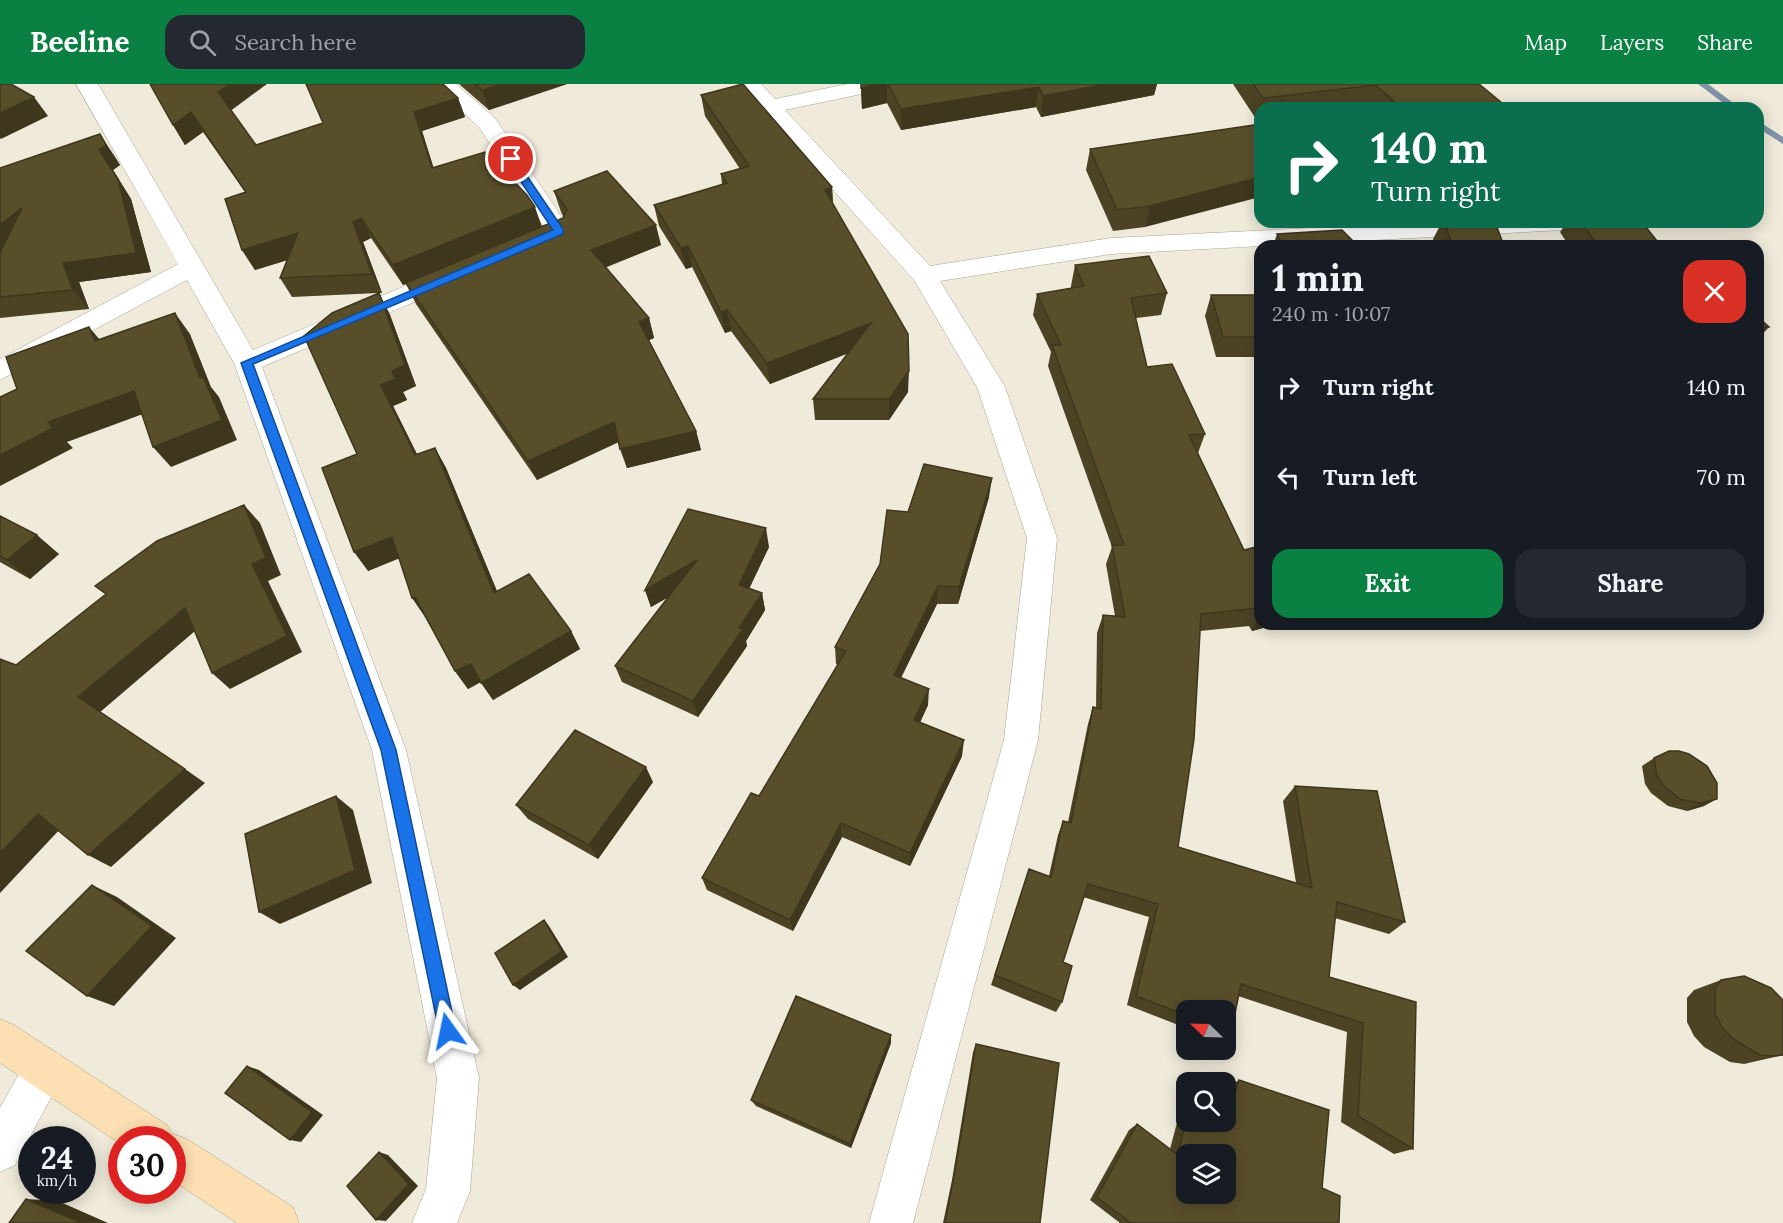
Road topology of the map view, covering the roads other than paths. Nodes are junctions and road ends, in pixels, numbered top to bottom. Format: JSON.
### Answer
{"nodes":[{"id":1,"x":87,"y":84,"type":"edge"},
{"id":2,"x":442,"y":84,"type":"edge"},
{"id":3,"x":877,"y":84,"type":"edge"},
{"id":4,"x":760,"y":96,"type":"edge"},
{"id":5,"x":1464,"y":228,"type":"edge"},
{"id":6,"x":505,"y":254,"type":"edge"},
{"id":7,"x":192,"y":267,"type":"junction"},
{"id":8,"x":473,"y":267,"type":"edge"},
{"id":9,"x":924,"y":275,"type":"junction"},
{"id":10,"x":247,"y":363,"type":"junction"},
{"id":11,"x":0,"y":371,"type":"edge"},
{"id":12,"x":0,"y":1039,"type":"edge"},
{"id":13,"x":45,"y":1069,"type":"junction"},
{"id":14,"x":131,"y":1126,"type":"edge"},
{"id":15,"x":0,"y":1150,"type":"edge"},
{"id":16,"x":186,"y":1163,"type":"edge"},
{"id":17,"x":277,"y":1223,"type":"edge"},
{"id":18,"x":434,"y":1223,"type":"edge"},
{"id":19,"x":891,"y":1223,"type":"edge"}],
"edges":[{"from":1,"to":7,"type":"street"},
{"from":2,"to":6,"type":"street"},
{"from":3,"to":4,"type":"street"},
{"from":4,"to":9,"type":"street"},
{"from":5,"to":9,"type":"street"},
{"from":7,"to":10,"type":"street"},
{"from":7,"to":11,"type":"street"},
{"from":8,"to":10,"type":"street"},
{"from":9,"to":19,"type":"street"},
{"from":10,"to":18,"type":"street"},
{"from":12,"to":13,"type":"street"},
{"from":13,"to":14,"type":"street"},
{"from":13,"to":15,"type":"street"},
{"from":16,"to":17,"type":"street"}]}
